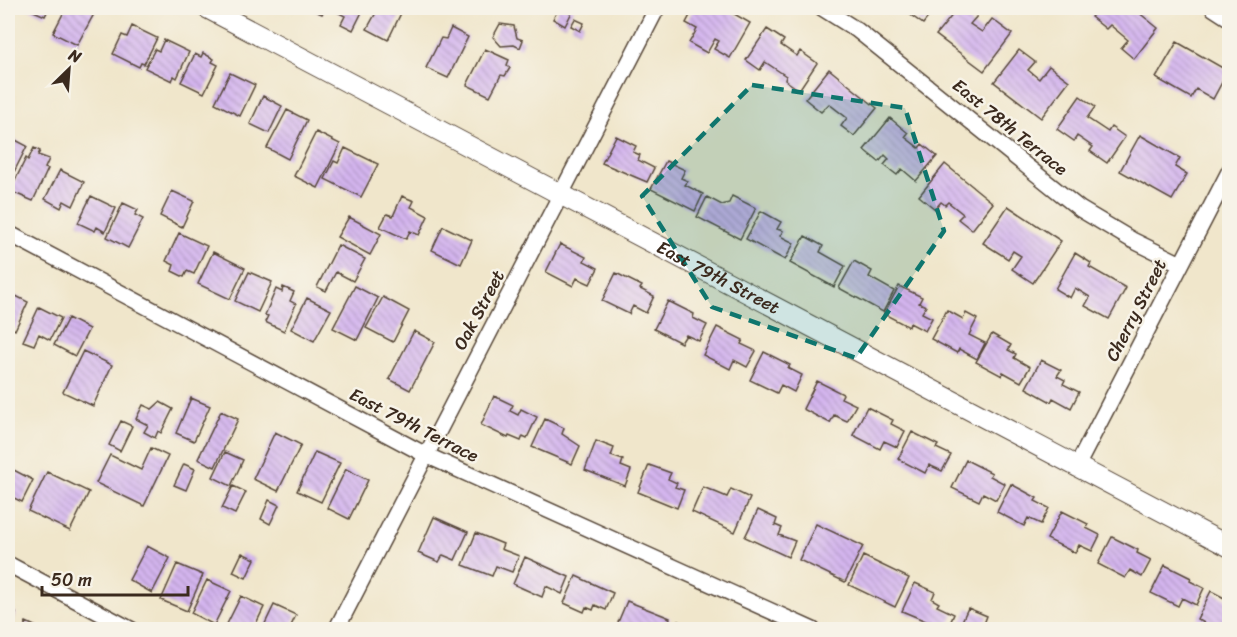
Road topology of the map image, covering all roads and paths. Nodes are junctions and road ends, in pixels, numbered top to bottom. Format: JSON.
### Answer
{"nodes":[{"id":1,"x":207,"y":8,"type":"edge"},
{"id":2,"x":657,"y":8,"type":"edge"},
{"id":3,"x":822,"y":8,"type":"edge"},
{"id":4,"x":1213,"y":8,"type":"edge"},
{"id":5,"x":1230,"y":19,"type":"edge"},
{"id":6,"x":1230,"y":170,"type":"edge"},
{"id":7,"x":561,"y":194,"type":"junction"},
{"id":8,"x":8,"y":233,"type":"edge"},
{"id":9,"x":1181,"y":264,"type":"junction"},
{"id":10,"x":426,"y":455,"type":"junction"},
{"id":11,"x":1076,"y":468,"type":"junction"},
{"id":12,"x":1230,"y":547,"type":"edge"},
{"id":13,"x":8,"y":564,"type":"edge"},
{"id":14,"x":132,"y":630,"type":"edge"},
{"id":15,"x":336,"y":630,"type":"edge"},
{"id":16,"x":813,"y":630,"type":"edge"}],
"edges":[{"from":1,"to":7,"type":"street","name":"East 79th Street"},
{"from":2,"to":7,"type":"street","name":"Oak Street"},
{"from":3,"to":9,"type":"street","name":"East 78th Terrace"},
{"from":4,"to":5,"type":"street"},
{"from":6,"to":9,"type":"street","name":"Cherry Street"},
{"from":7,"to":10,"type":"street","name":"Oak Street"},
{"from":7,"to":11,"type":"street","name":"East 79th Street"},
{"from":8,"to":10,"type":"street","name":"East 79th Terrace"},
{"from":9,"to":11,"type":"street","name":"Cherry Street"},
{"from":10,"to":15,"type":"street","name":"Oak Street"},
{"from":10,"to":16,"type":"street","name":"East 79th Terrace"},
{"from":11,"to":12,"type":"street","name":"East 79th Street"},
{"from":13,"to":14,"type":"street"}]}
